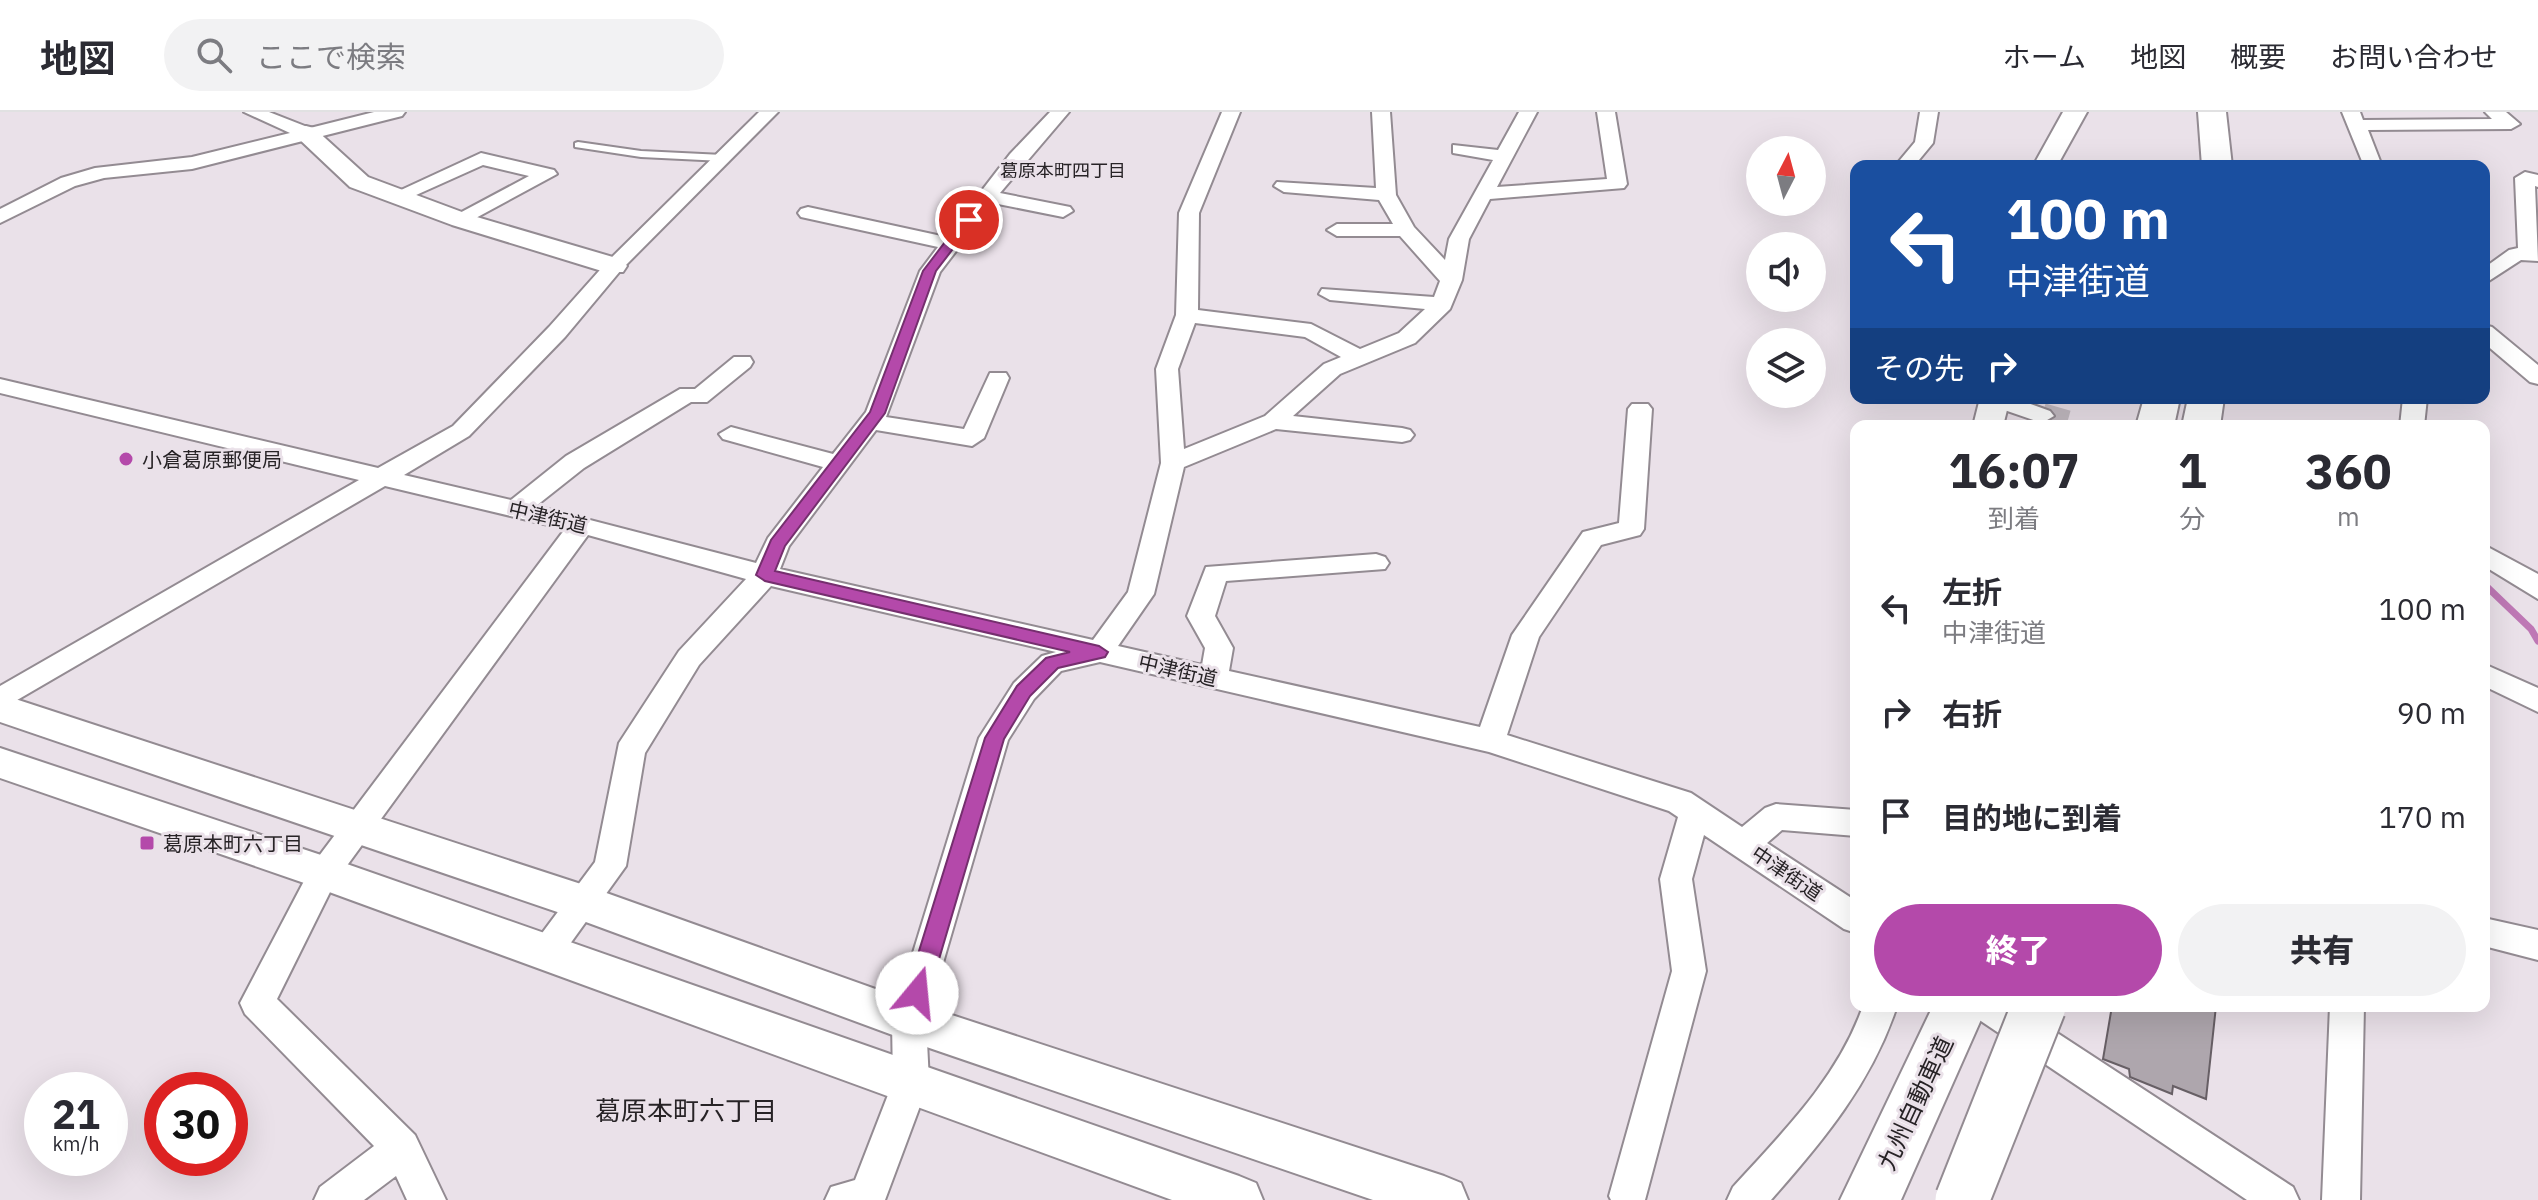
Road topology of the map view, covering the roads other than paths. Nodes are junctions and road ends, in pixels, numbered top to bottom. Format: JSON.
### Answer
{"nodes":[{"id":1,"x":253,"y":112,"type":"edge"},
{"id":2,"x":396,"y":112,"type":"edge"},
{"id":3,"x":769,"y":112,"type":"edge"},
{"id":4,"x":1060,"y":112,"type":"edge"},
{"id":5,"x":1231,"y":112,"type":"edge"},
{"id":6,"x":1381,"y":112,"type":"edge"},
{"id":7,"x":1528,"y":112,"type":"edge"},
{"id":8,"x":1606,"y":112,"type":"edge"},
{"id":9,"x":1929,"y":112,"type":"edge"},
{"id":10,"x":2075,"y":112,"type":"edge"},
{"id":11,"x":2212,"y":112,"type":"edge"},
{"id":12,"x":2494,"y":112,"type":"edge"},
{"id":13,"x":2354,"y":118,"type":"edge"},
{"id":14,"x":306,"y":133,"type":"junction"},
{"id":15,"x":578,"y":145,"type":"dead end"},
{"id":16,"x":1460,"y":149,"type":"dead end"},
{"id":17,"x":1503,"y":156,"type":"junction"},
{"id":18,"x":723,"y":158,"type":"junction"},
{"id":19,"x":1909,"y":160,"type":"edge"},
{"id":20,"x":2048,"y":160,"type":"edge"},
{"id":21,"x":2216,"y":160,"type":"edge"},
{"id":22,"x":2371,"y":160,"type":"edge"},
{"id":23,"x":2538,"y":181,"type":"edge"},
{"id":24,"x":1284,"y":186,"type":"dead end"},
{"id":25,"x":1482,"y":194,"type":"junction"},
{"id":26,"x":1386,"y":195,"type":"junction"},
{"id":27,"x":398,"y":196,"type":"junction"},
{"id":28,"x":987,"y":196,"type":"junction"},
{"id":29,"x":1063,"y":211,"type":"dead end"},
{"id":30,"x":808,"y":213,"type":"dead end"},
{"id":31,"x":0,"y":217,"type":"edge"},
{"id":32,"x":461,"y":220,"type":"junction"},
{"id":33,"x":1337,"y":230,"type":"dead end"},
{"id":34,"x":1406,"y":230,"type":"junction"},
{"id":35,"x":951,"y":244,"type":"junction"},
{"id":36,"x":2534,"y":255,"type":"edge"},
{"id":37,"x":614,"y":266,"type":"junction"},
{"id":38,"x":2490,"y":274,"type":"edge"},
{"id":39,"x":1451,"y":280,"type":"junction"},
{"id":40,"x":1330,"y":294,"type":"dead end"},
{"id":41,"x":1442,"y":304,"type":"junction"},
{"id":42,"x":1187,"y":315,"type":"junction"},
{"id":43,"x":2490,"y":337,"type":"edge"},
{"id":44,"x":1361,"y":359,"type":"junction"},
{"id":45,"x":742,"y":362,"type":"dead end"},
{"id":46,"x":2538,"y":377,"type":"edge"},
{"id":47,"x":998,"y":378,"type":"dead end"},
{"id":48,"x":0,"y":386,"type":"edge"},
{"id":49,"x":2011,"y":404,"type":"edge"},
{"id":50,"x":1640,"y":409,"type":"dead end"},
{"id":51,"x":2042,"y":416,"type":"tunnel mouth"},
{"id":52,"x":1273,"y":421,"type":"junction"},
{"id":53,"x":871,"y":422,"type":"junction"},
{"id":54,"x":731,"y":434,"type":"dead end"},
{"id":55,"x":1402,"y":435,"type":"dead end"},
{"id":56,"x":839,"y":463,"type":"junction"},
{"id":57,"x":1173,"y":463,"type":"junction"},
{"id":58,"x":379,"y":478,"type":"junction"},
{"id":59,"x":515,"y":509,"type":"junction"},
{"id":60,"x":582,"y":525,"type":"junction"},
{"id":61,"x":2490,"y":557,"type":"edge"},
{"id":62,"x":1376,"y":563,"type":"dead end"},
{"id":63,"x":765,"y":575,"type":"junction"},
{"id":64,"x":2538,"y":590,"type":"edge"},
{"id":65,"x":1099,"y":652,"type":"junction"},
{"id":66,"x":2490,"y":677,"type":"edge"},
{"id":67,"x":1214,"y":678,"type":"junction"},
{"id":68,"x":0,"y":699,"type":"edge"},
{"id":69,"x":2538,"y":701,"type":"edge"},
{"id":70,"x":0,"y":708,"type":"edge"},
{"id":71,"x":1490,"y":741,"type":"junction"},
{"id":72,"x":0,"y":763,"type":"edge"},
{"id":73,"x":1695,"y":813,"type":"junction"},
{"id":74,"x":1850,"y":823,"type":"edge"},
{"id":75,"x":358,"y":829,"type":"junction"},
{"id":76,"x":1743,"y":844,"type":"junction"},
{"id":77,"x":324,"y":873,"type":"junction"},
{"id":78,"x":584,"y":903,"type":"junction"},
{"id":79,"x":1850,"y":915,"type":"edge"},
{"id":80,"x":2490,"y":933,"type":"edge"},
{"id":81,"x":2538,"y":945,"type":"edge"},
{"id":82,"x":545,"y":952,"type":"junction"},
{"id":83,"x":1878,"y":1012,"type":"edge"},
{"id":84,"x":1957,"y":1012,"type":"edge"},
{"id":85,"x":1996,"y":1012,"type":"edge"},
{"id":86,"x":2037,"y":1012,"type":"edge"},
{"id":87,"x":2347,"y":1012,"type":"edge"},
{"id":88,"x":909,"y":1021,"type":"junction"},
{"id":89,"x":911,"y":1082,"type":"junction"},
{"id":90,"x":402,"y":1148,"type":"junction"},
{"id":91,"x":1628,"y":1196,"type":"dead end"},
{"id":92,"x":2274,"y":1198,"type":"edge"},
{"id":93,"x":859,"y":1199,"type":"edge"},
{"id":94,"x":333,"y":1200,"type":"edge"},
{"id":95,"x":427,"y":1200,"type":"edge"},
{"id":96,"x":1239,"y":1200,"type":"edge"},
{"id":97,"x":1444,"y":1200,"type":"edge"},
{"id":98,"x":1746,"y":1200,"type":"edge"},
{"id":99,"x":1870,"y":1200,"type":"edge"},
{"id":100,"x":1962,"y":1200,"type":"edge"},
{"id":101,"x":2341,"y":1200,"type":"edge"}],
"edges":[{"from":1,"to":14,"type":"street"},
{"from":2,"to":14,"type":"street"},
{"from":3,"to":18,"type":"street"},
{"from":4,"to":28,"type":"street"},
{"from":5,"to":42,"type":"street"},
{"from":6,"to":26,"type":"street"},
{"from":7,"to":17,"type":"street"},
{"from":8,"to":25,"type":"street"},
{"from":9,"to":19,"type":"street"},
{"from":10,"to":20,"type":"street"},
{"from":11,"to":21,"type":"highway"},
{"from":12,"to":13,"type":"street"},
{"from":13,"to":22,"type":"street"},
{"from":14,"to":27,"type":"street"},
{"from":14,"to":31,"type":"street"},
{"from":15,"to":18,"type":"lane"},
{"from":16,"to":17,"type":"street"},
{"from":17,"to":25,"type":"street"},
{"from":18,"to":37,"type":"street"},
{"from":23,"to":36,"type":"street"},
{"from":24,"to":26,"type":"street"},
{"from":25,"to":39,"type":"street"},
{"from":26,"to":34,"type":"street"},
{"from":27,"to":32,"type":"street"},
{"from":27,"to":32,"type":"street"},
{"from":28,"to":29,"type":"street"},
{"from":28,"to":35,"type":"street"},
{"from":30,"to":35,"type":"street"},
{"from":32,"to":37,"type":"street"},
{"from":33,"to":34,"type":"street"},
{"from":34,"to":39,"type":"street"},
{"from":35,"to":53,"type":"street"},
{"from":36,"to":38,"type":"street"},
{"from":37,"to":58,"type":"street"},
{"from":39,"to":41,"type":"street"},
{"from":40,"to":41,"type":"street"},
{"from":41,"to":44,"type":"street"},
{"from":42,"to":44,"type":"street"},
{"from":42,"to":57,"type":"street"},
{"from":43,"to":46,"type":"street"},
{"from":44,"to":52,"type":"street"},
{"from":45,"to":59,"type":"street"},
{"from":47,"to":53,"type":"street"},
{"from":48,"to":58,"type":"street","name":"中津街道"},
{"from":49,"to":51,"type":"street"},
{"from":50,"to":71,"type":"street"},
{"from":52,"to":55,"type":"street"},
{"from":52,"to":57,"type":"street"},
{"from":53,"to":56,"type":"street"},
{"from":54,"to":56,"type":"street"},
{"from":56,"to":63,"type":"street"},
{"from":57,"to":65,"type":"street"},
{"from":58,"to":59,"type":"street","name":"中津街道"},
{"from":58,"to":68,"type":"street"},
{"from":59,"to":60,"type":"street","name":"中津街道"},
{"from":60,"to":63,"type":"street","name":"中津街道"},
{"from":60,"to":75,"type":"street"},
{"from":61,"to":64,"type":"street"},
{"from":62,"to":67,"type":"street"},
{"from":63,"to":65,"type":"street","name":"中津街道"},
{"from":63,"to":78,"type":"street"},
{"from":65,"to":67,"type":"street","name":"中津街道"},
{"from":65,"to":88,"type":"street"},
{"from":66,"to":69,"type":"street"},
{"from":67,"to":71,"type":"street","name":"中津街道"},
{"from":70,"to":75,"type":"street"},
{"from":71,"to":73,"type":"street","name":"中津街道"},
{"from":72,"to":77,"type":"street"},
{"from":73,"to":76,"type":"street","name":"中津街道"},
{"from":73,"to":91,"type":"street"},
{"from":74,"to":76,"type":"street"},
{"from":75,"to":77,"type":"street"},
{"from":75,"to":78,"type":"street"},
{"from":76,"to":79,"type":"street","name":"中津街道"},
{"from":77,"to":82,"type":"street"},
{"from":77,"to":90,"type":"street"},
{"from":78,"to":82,"type":"street"},
{"from":78,"to":88,"type":"street"},
{"from":80,"to":81,"type":"street"},
{"from":82,"to":89,"type":"street"},
{"from":83,"to":98,"type":"street"},
{"from":84,"to":99,"type":"highway","name":"九州自動車道"},
{"from":85,"to":92,"type":"street"},
{"from":86,"to":100,"type":"highway","bridge":true},
{"from":87,"to":101,"type":"street"},
{"from":88,"to":89,"type":"street"},
{"from":88,"to":97,"type":"street"},
{"from":89,"to":93,"type":"street"},
{"from":89,"to":96,"type":"street"},
{"from":90,"to":94,"type":"street"},
{"from":90,"to":95,"type":"street"}]}
